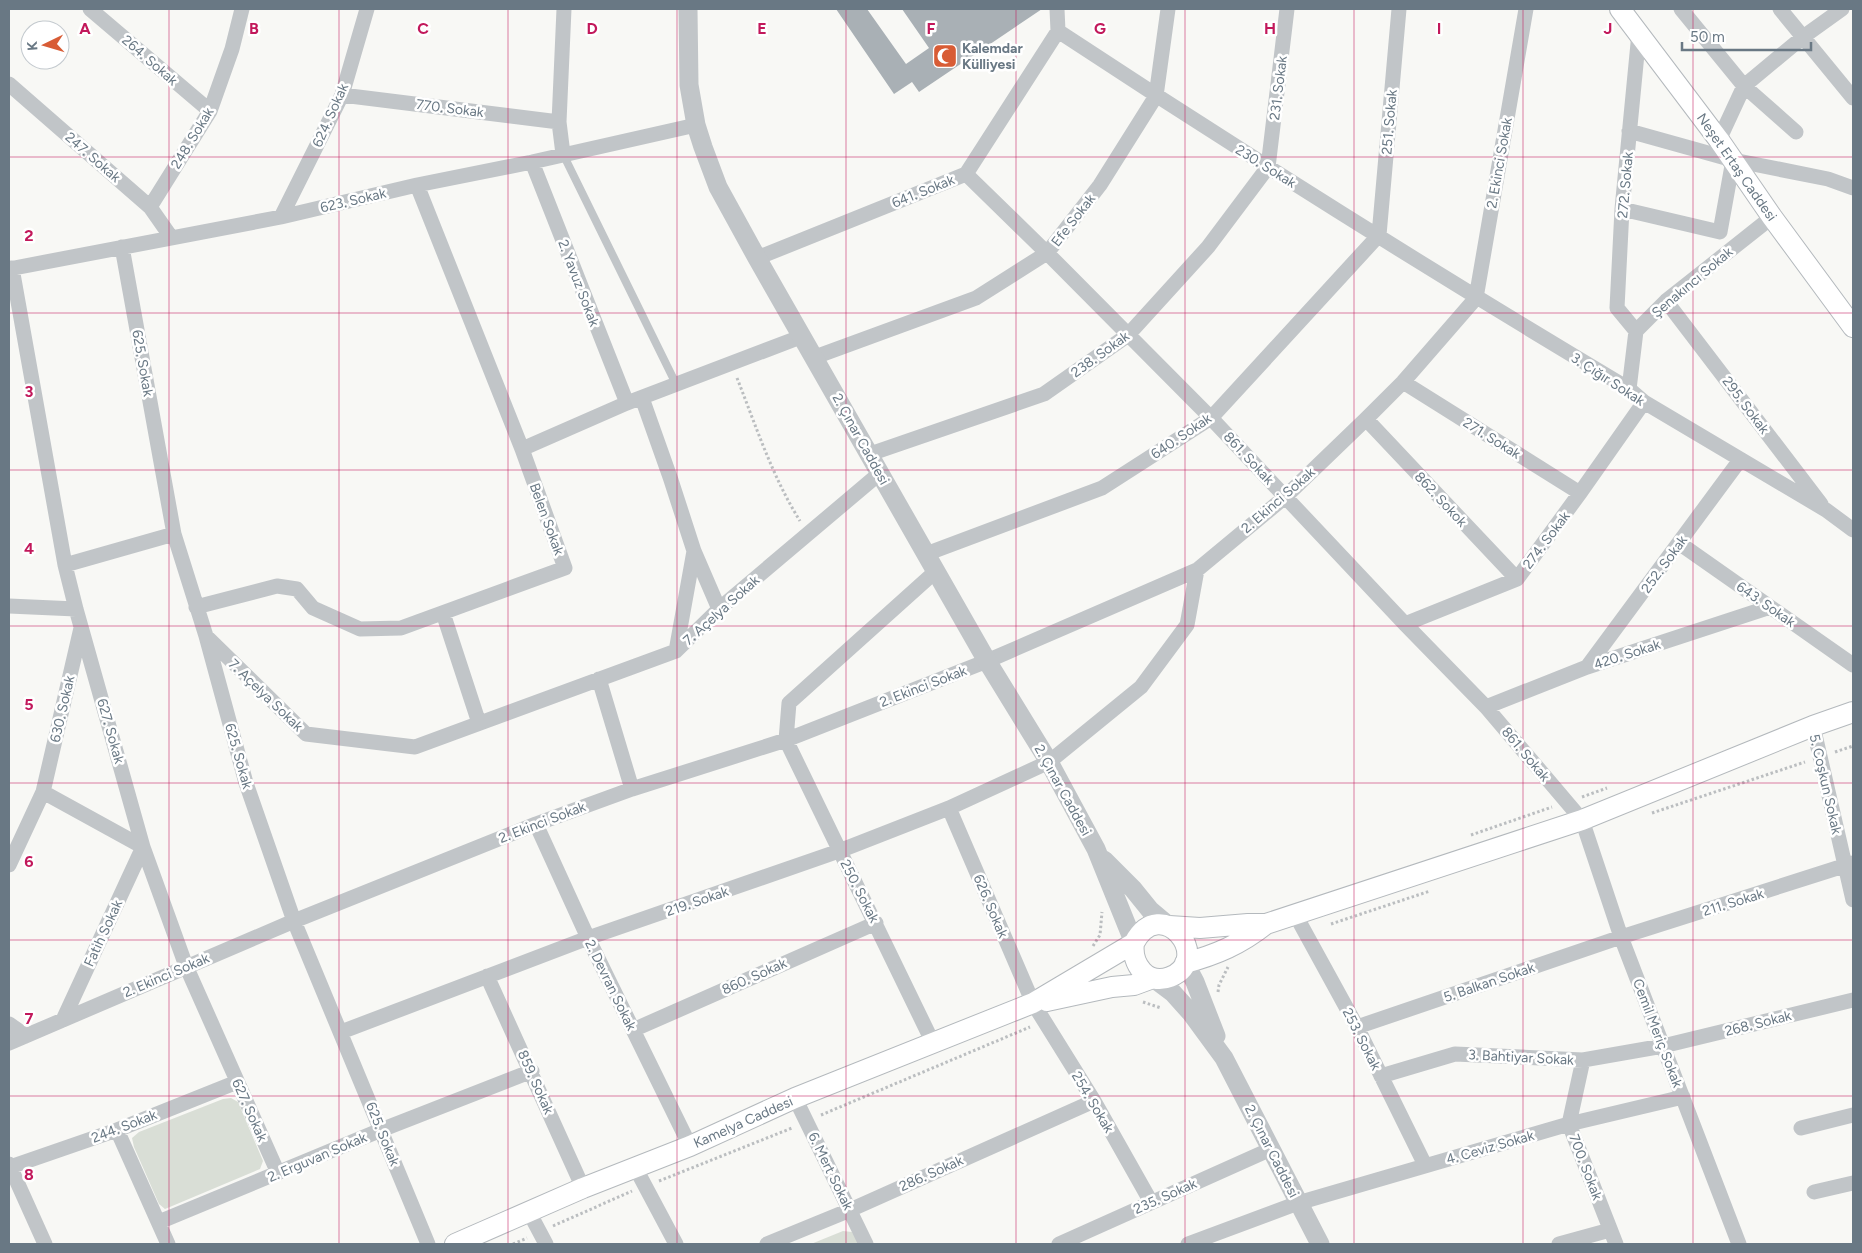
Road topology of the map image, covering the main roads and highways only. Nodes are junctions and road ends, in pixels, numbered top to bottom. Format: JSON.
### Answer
{"nodes":[{"id":1,"x":1620,"y":9,"type":"edge"},
{"id":2,"x":1853,"y":327,"type":"edge"},
{"id":3,"x":1853,"y":712,"type":"edge"},
{"id":4,"x":1266,"y":924,"type":"junction"},
{"id":5,"x":1169,"y":926,"type":"junction"},
{"id":6,"x":1134,"y":943,"type":"junction"},
{"id":7,"x":1185,"y":963,"type":"junction"},
{"id":8,"x":1153,"y":978,"type":"junction"},
{"id":9,"x":1033,"y":1003,"type":"junction"},
{"id":10,"x":454,"y":1244,"type":"edge"}],
"edges":[{"from":1,"to":2,"type":"main road","name":"Neşet Ertaş Caddesi"},
{"from":3,"to":4,"type":"main road"},
{"from":4,"to":5,"type":"main road"},
{"from":4,"to":7,"type":"main road"},
{"from":5,"to":6,"type":"main road"},
{"from":5,"to":7,"type":"main road"},
{"from":6,"to":8,"type":"main road"},
{"from":6,"to":9,"type":"main road"},
{"from":7,"to":8,"type":"main road"},
{"from":8,"to":9,"type":"main road"},
{"from":9,"to":10,"type":"main road","name":"Kamelya Caddesi"}]}
